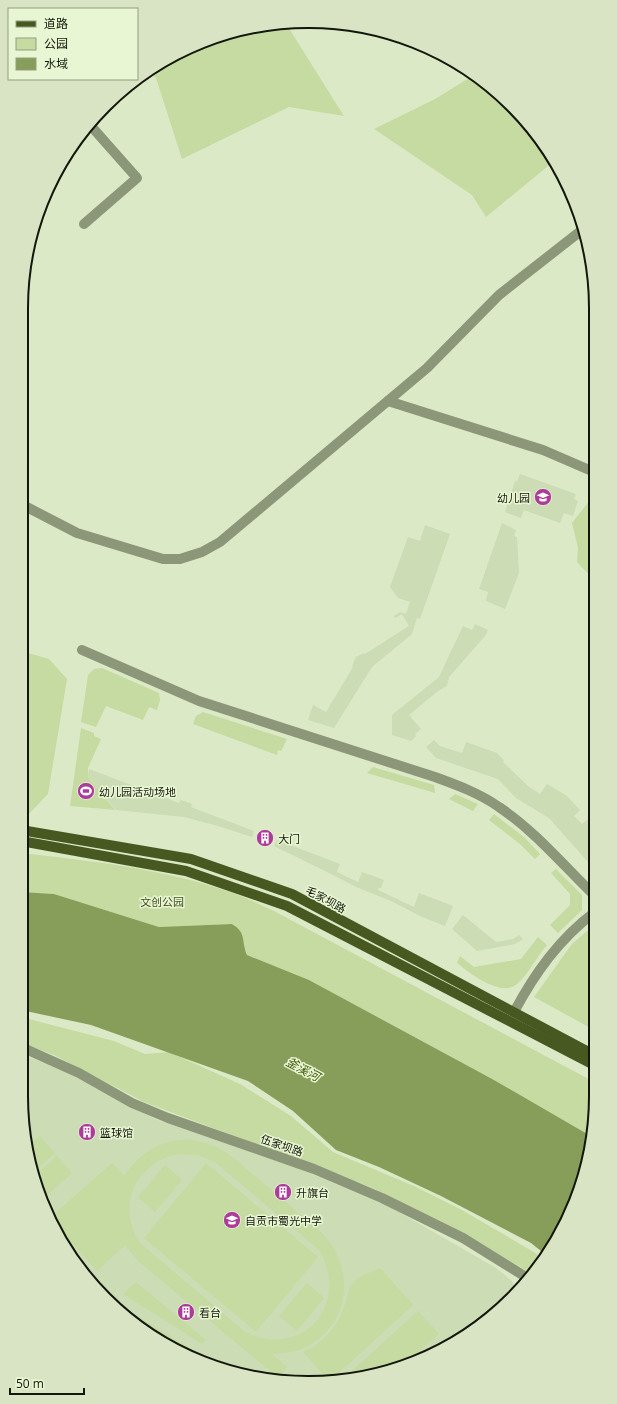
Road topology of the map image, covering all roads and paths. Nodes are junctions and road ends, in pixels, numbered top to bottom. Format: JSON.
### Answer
{"nodes":[{"id":1,"x":94,"y":129,"type":"edge"},
{"id":2,"x":84,"y":224,"type":"dead end"},
{"id":3,"x":578,"y":233,"type":"edge"},
{"id":4,"x":388,"y":401,"type":"junction"},
{"id":5,"x":589,"y":470,"type":"edge"},
{"id":6,"x":28,"y":508,"type":"edge"},
{"id":7,"x":82,"y":650,"type":"dead end"},
{"id":8,"x":28,"y":831,"type":"edge"},
{"id":9,"x":28,"y":842,"type":"edge"},
{"id":10,"x":589,"y":890,"type":"edge"},
{"id":11,"x":589,"y":917,"type":"edge"},
{"id":12,"x":514,"y":1012,"type":"junction"},
{"id":13,"x":28,"y":1050,"type":"edge"},
{"id":14,"x":589,"y":1052,"type":"edge"},
{"id":15,"x":589,"y":1062,"type":"edge"},
{"id":16,"x":523,"y":1275,"type":"edge"}],
"edges":[{"from":1,"to":2,"type":"street"},
{"from":3,"to":4,"type":"street"},
{"from":4,"to":5,"type":"street"},
{"from":4,"to":6,"type":"street"},
{"from":7,"to":10,"type":"street"},
{"from":8,"to":12,"type":"main road","name":"毛家坝路"},
{"from":9,"to":15,"type":"main road"},
{"from":11,"to":12,"type":"street"},
{"from":12,"to":14,"type":"main road","name":"毛家坝路"},
{"from":13,"to":16,"type":"street","name":"伍家坝路"}]}
